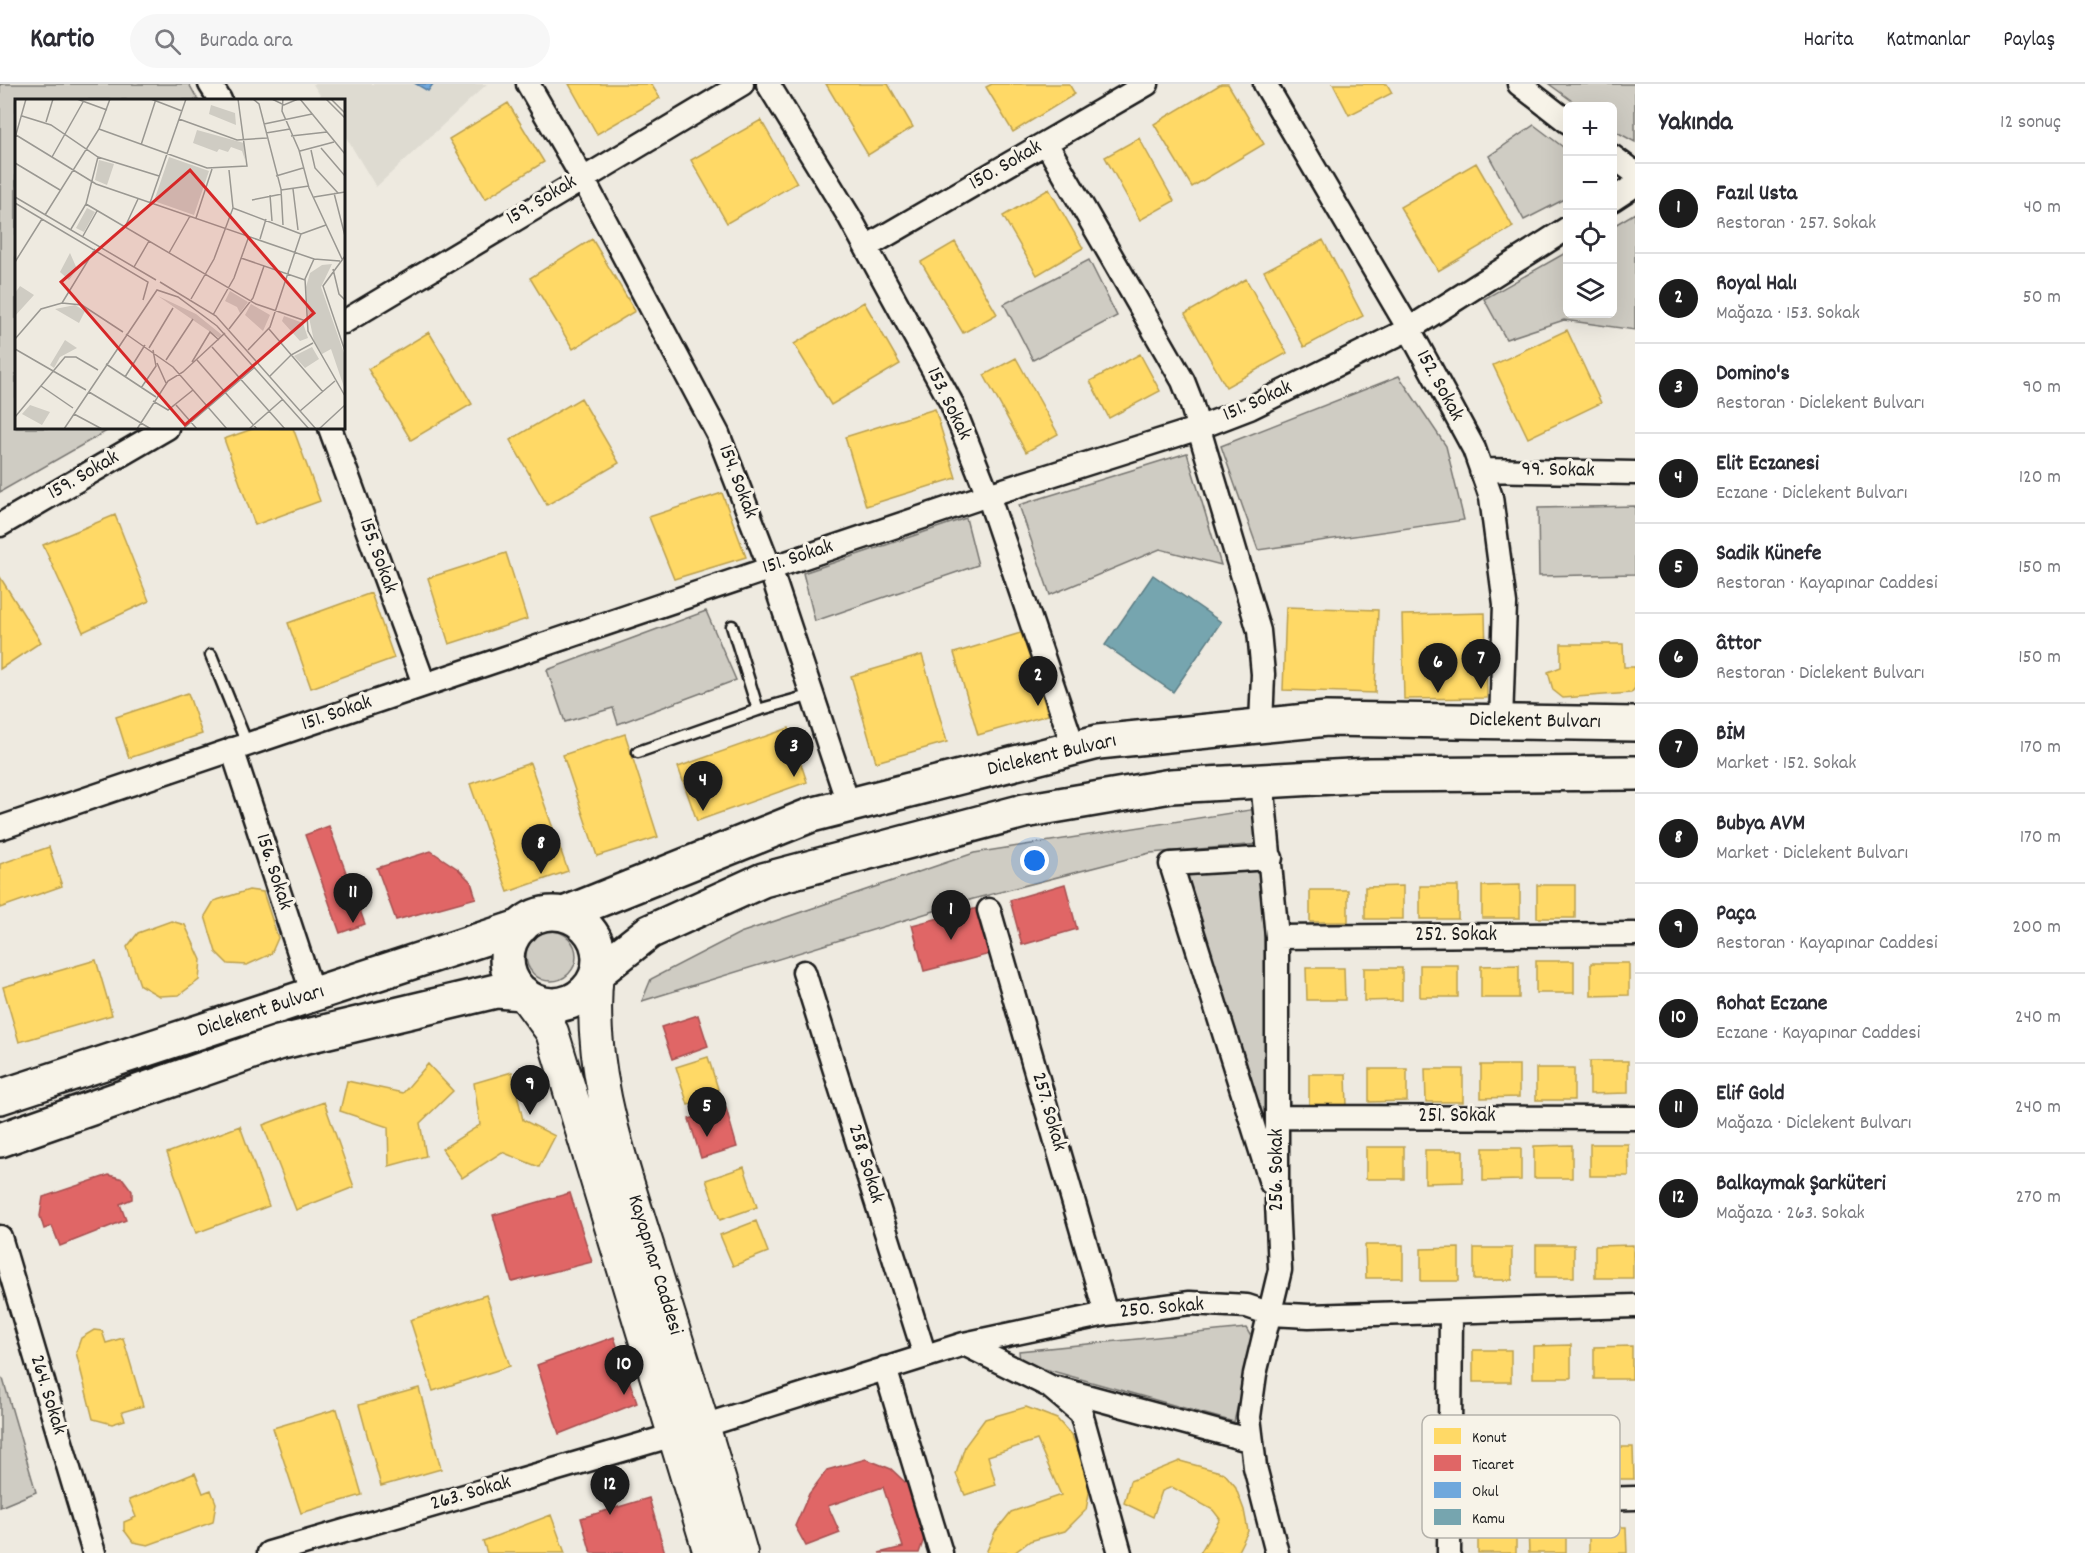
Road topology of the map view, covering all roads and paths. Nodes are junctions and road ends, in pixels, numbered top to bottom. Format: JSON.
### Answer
{"nodes":[{"id":1,"x":210,"y":84,"type":"edge"},
{"id":2,"x":528,"y":84,"type":"edge"},
{"id":3,"x":742,"y":84,"type":"edge"},
{"id":4,"x":768,"y":84,"type":"edge"},
{"id":5,"x":1147,"y":84,"type":"edge"},
{"id":6,"x":1265,"y":84,"type":"edge"},
{"id":7,"x":1519,"y":84,"type":"edge"},
{"id":8,"x":219,"y":99,"type":"edge"},
{"id":9,"x":1563,"y":118,"type":"edge"},
{"id":10,"x":1046,"y":142,"type":"junction"},
{"id":11,"x":1617,"y":159,"type":"edge"},
{"id":12,"x":1635,"y":172,"type":"edge"},
{"id":13,"x":582,"y":177,"type":"junction"},
{"id":14,"x":1635,"y":185,"type":"edge"},
{"id":15,"x":1617,"y":197,"type":"edge"},
{"id":16,"x":1563,"y":231,"type":"edge"},
{"id":17,"x":866,"y":248,"type":"junction"},
{"id":18,"x":345,"y":317,"type":"edge"},
{"id":19,"x":1409,"y":329,"type":"junction"},
{"id":20,"x":1197,"y":428,"type":"junction"},
{"id":21,"x":165,"y":429,"type":"edge"},
{"id":22,"x":330,"y":429,"type":"edge"},
{"id":23,"x":1481,"y":470,"type":"junction"},
{"id":24,"x":1635,"y":473,"type":"edge"},
{"id":25,"x":988,"y":495,"type":"junction"},
{"id":26,"x":0,"y":525,"type":"edge"},
{"id":27,"x":770,"y":568,"type":"junction"},
{"id":28,"x":732,"y":626,"type":"dead end"},
{"id":29,"x":211,"y":655,"type":"dead end"},
{"id":30,"x":424,"y":684,"type":"junction"},
{"id":31,"x":812,"y":694,"type":"junction"},
{"id":32,"x":758,"y":710,"type":"junction"},
{"id":33,"x":1501,"y":722,"type":"junction"},
{"id":34,"x":1635,"y":724,"type":"edge"},
{"id":35,"x":1261,"y":726,"type":"junction"},
{"id":36,"x":239,"y":747,"type":"junction"},
{"id":37,"x":1074,"y":748,"type":"junction"},
{"id":38,"x":638,"y":752,"type":"dead end"},
{"id":39,"x":1635,"y":773,"type":"edge"},
{"id":40,"x":1262,"y":781,"type":"junction"},
{"id":41,"x":849,"y":806,"type":"junction"},
{"id":42,"x":2,"y":820,"type":"edge"},
{"id":43,"x":1271,"y":858,"type":"junction"},
{"id":44,"x":989,"y":910,"type":"dead end"},
{"id":45,"x":564,"y":914,"type":"junction"},
{"id":46,"x":522,"y":926,"type":"junction"},
{"id":47,"x":1635,"y":934,"type":"edge"},
{"id":48,"x":1277,"y":937,"type":"junction"},
{"id":49,"x":804,"y":972,"type":"dead end"},
{"id":50,"x":597,"y":973,"type":"junction"},
{"id":51,"x":523,"y":993,"type":"junction"},
{"id":52,"x":313,"y":995,"type":"junction"},
{"id":53,"x":0,"y":1097,"type":"edge"},
{"id":54,"x":1278,"y":1117,"type":"junction"},
{"id":55,"x":1635,"y":1118,"type":"edge"},
{"id":56,"x":0,"y":1140,"type":"edge"},
{"id":57,"x":1277,"y":1202,"type":"junction"},
{"id":58,"x":0,"y":1237,"type":"edge"},
{"id":59,"x":1635,"y":1306,"type":"edge"},
{"id":60,"x":1451,"y":1312,"type":"junction"},
{"id":61,"x":1106,"y":1314,"type":"junction"},
{"id":62,"x":1270,"y":1314,"type":"junction"},
{"id":63,"x":964,"y":1344,"type":"junction"},
{"id":64,"x":925,"y":1356,"type":"junction"},
{"id":65,"x":885,"y":1368,"type":"junction"},
{"id":66,"x":1049,"y":1386,"type":"junction"},
{"id":67,"x":1450,"y":1415,"type":"edge"},
{"id":68,"x":688,"y":1430,"type":"junction"},
{"id":69,"x":1252,"y":1442,"type":"junction"},
{"id":70,"x":1620,"y":1498,"type":"edge"},
{"id":71,"x":1635,"y":1498,"type":"edge"},
{"id":72,"x":94,"y":1553,"type":"edge"},
{"id":73,"x":269,"y":1553,"type":"edge"},
{"id":74,"x":710,"y":1553,"type":"edge"},
{"id":75,"x":741,"y":1553,"type":"edge"},
{"id":76,"x":941,"y":1553,"type":"edge"},
{"id":77,"x":1120,"y":1553,"type":"edge"},
{"id":78,"x":1277,"y":1553,"type":"edge"}],
"edges":[{"from":1,"to":8,"type":"street"},
{"from":2,"to":13,"type":"street","name":"154. Sokak"},
{"from":3,"to":13,"type":"street","name":"159. Sokak"},
{"from":4,"to":17,"type":"street","name":"153. Sokak"},
{"from":5,"to":10,"type":"street","name":"150. Sokak"},
{"from":6,"to":19,"type":"street","name":"152. Sokak"},
{"from":7,"to":9,"type":"street"},
{"from":10,"to":17,"type":"street","name":"150. Sokak"},
{"from":10,"to":20,"type":"street"},
{"from":11,"to":12,"type":"street"},
{"from":13,"to":18,"type":"street","name":"159. Sokak"},
{"from":13,"to":27,"type":"street","name":"154. Sokak"},
{"from":14,"to":15,"type":"street"},
{"from":16,"to":19,"type":"street","name":"151. Sokak"},
{"from":17,"to":25,"type":"street","name":"153. Sokak"},
{"from":19,"to":20,"type":"street","name":"151. Sokak"},
{"from":19,"to":23,"type":"street","name":"152. Sokak"},
{"from":20,"to":25,"type":"street","name":"151. Sokak"},
{"from":20,"to":35,"type":"street"},
{"from":21,"to":26,"type":"street","name":"159. Sokak"},
{"from":22,"to":30,"type":"street","name":"155. Sokak"},
{"from":23,"to":24,"type":"street","name":"99. Sokak"},
{"from":23,"to":33,"type":"street","name":"152. Sokak"},
{"from":25,"to":27,"type":"street","name":"151. Sokak"},
{"from":25,"to":37,"type":"street","name":"153. Sokak"},
{"from":27,"to":30,"type":"street","name":"151. Sokak"},
{"from":27,"to":31,"type":"street","name":"154. Sokak"},
{"from":28,"to":32,"type":"lane"},
{"from":29,"to":36,"type":"lane"},
{"from":30,"to":36,"type":"street","name":"151. Sokak"},
{"from":31,"to":32,"type":"lane"},
{"from":31,"to":41,"type":"street","name":"154. Sokak"},
{"from":32,"to":38,"type":"lane"},
{"from":33,"to":34,"type":"main road","name":"Diclekent Bulvarı"},
{"from":33,"to":35,"type":"main road","name":"Diclekent Bulvarı"},
{"from":35,"to":37,"type":"main road","name":"Diclekent Bulvarı"},
{"from":36,"to":42,"type":"street","name":"151. Sokak"},
{"from":36,"to":52,"type":"street","name":"156. Sokak"},
{"from":37,"to":41,"type":"main road","name":"Diclekent Bulvarı"},
{"from":39,"to":40,"type":"main road"},
{"from":40,"to":43,"type":"street","name":"256. Sokak"},
{"from":40,"to":50,"type":"main road"},
{"from":41,"to":45,"type":"main road","name":"Diclekent Bulvarı"},
{"from":43,"to":48,"type":"street","name":"256. Sokak"},
{"from":43,"to":57,"type":"street"},
{"from":44,"to":61,"type":"street","name":"257. Sokak"},
{"from":45,"to":46,"type":"main road"},
{"from":45,"to":50,"type":"main road"},
{"from":46,"to":51,"type":"main road"},
{"from":46,"to":52,"type":"main road","name":"Diclekent Bulvarı"},
{"from":47,"to":48,"type":"street","name":"252. Sokak"},
{"from":48,"to":54,"type":"street","name":"256. Sokak"},
{"from":49,"to":64,"type":"street","name":"258. Sokak"},
{"from":50,"to":51,"type":"main road"},
{"from":50,"to":68,"type":"main road","name":"Kayapınar Caddesi"},
{"from":51,"to":56,"type":"main road","name":"Diclekent Bulvarı"},
{"from":51,"to":68,"type":"main road","name":"Kayapınar Caddesi"},
{"from":52,"to":53,"type":"main road","name":"Diclekent Bulvarı"},
{"from":54,"to":55,"type":"street","name":"251. Sokak"},
{"from":54,"to":57,"type":"street","name":"256. Sokak"},
{"from":57,"to":62,"type":"street","name":"256. Sokak"},
{"from":58,"to":72,"type":"street","name":"264. Sokak"},
{"from":59,"to":60,"type":"street","name":"250. Sokak"},
{"from":60,"to":62,"type":"street","name":"250. Sokak"},
{"from":60,"to":67,"type":"street"},
{"from":61,"to":62,"type":"street","name":"250. Sokak"},
{"from":61,"to":63,"type":"street","name":"250. Sokak"},
{"from":62,"to":69,"type":"street","name":"256. Sokak"},
{"from":63,"to":64,"type":"street","name":"250. Sokak"},
{"from":63,"to":66,"type":"street"},
{"from":64,"to":65,"type":"street","name":"250. Sokak"},
{"from":65,"to":68,"type":"street","name":"250. Sokak"},
{"from":65,"to":76,"type":"street"},
{"from":66,"to":69,"type":"street"},
{"from":66,"to":77,"type":"street"},
{"from":68,"to":73,"type":"street","name":"263. Sokak"},
{"from":68,"to":74,"type":"main road","name":"Kayapınar Caddesi"},
{"from":68,"to":75,"type":"main road","name":"Kayapınar Caddesi"},
{"from":69,"to":78,"type":"street","name":"256. Sokak"},
{"from":70,"to":71,"type":"street"}]}
